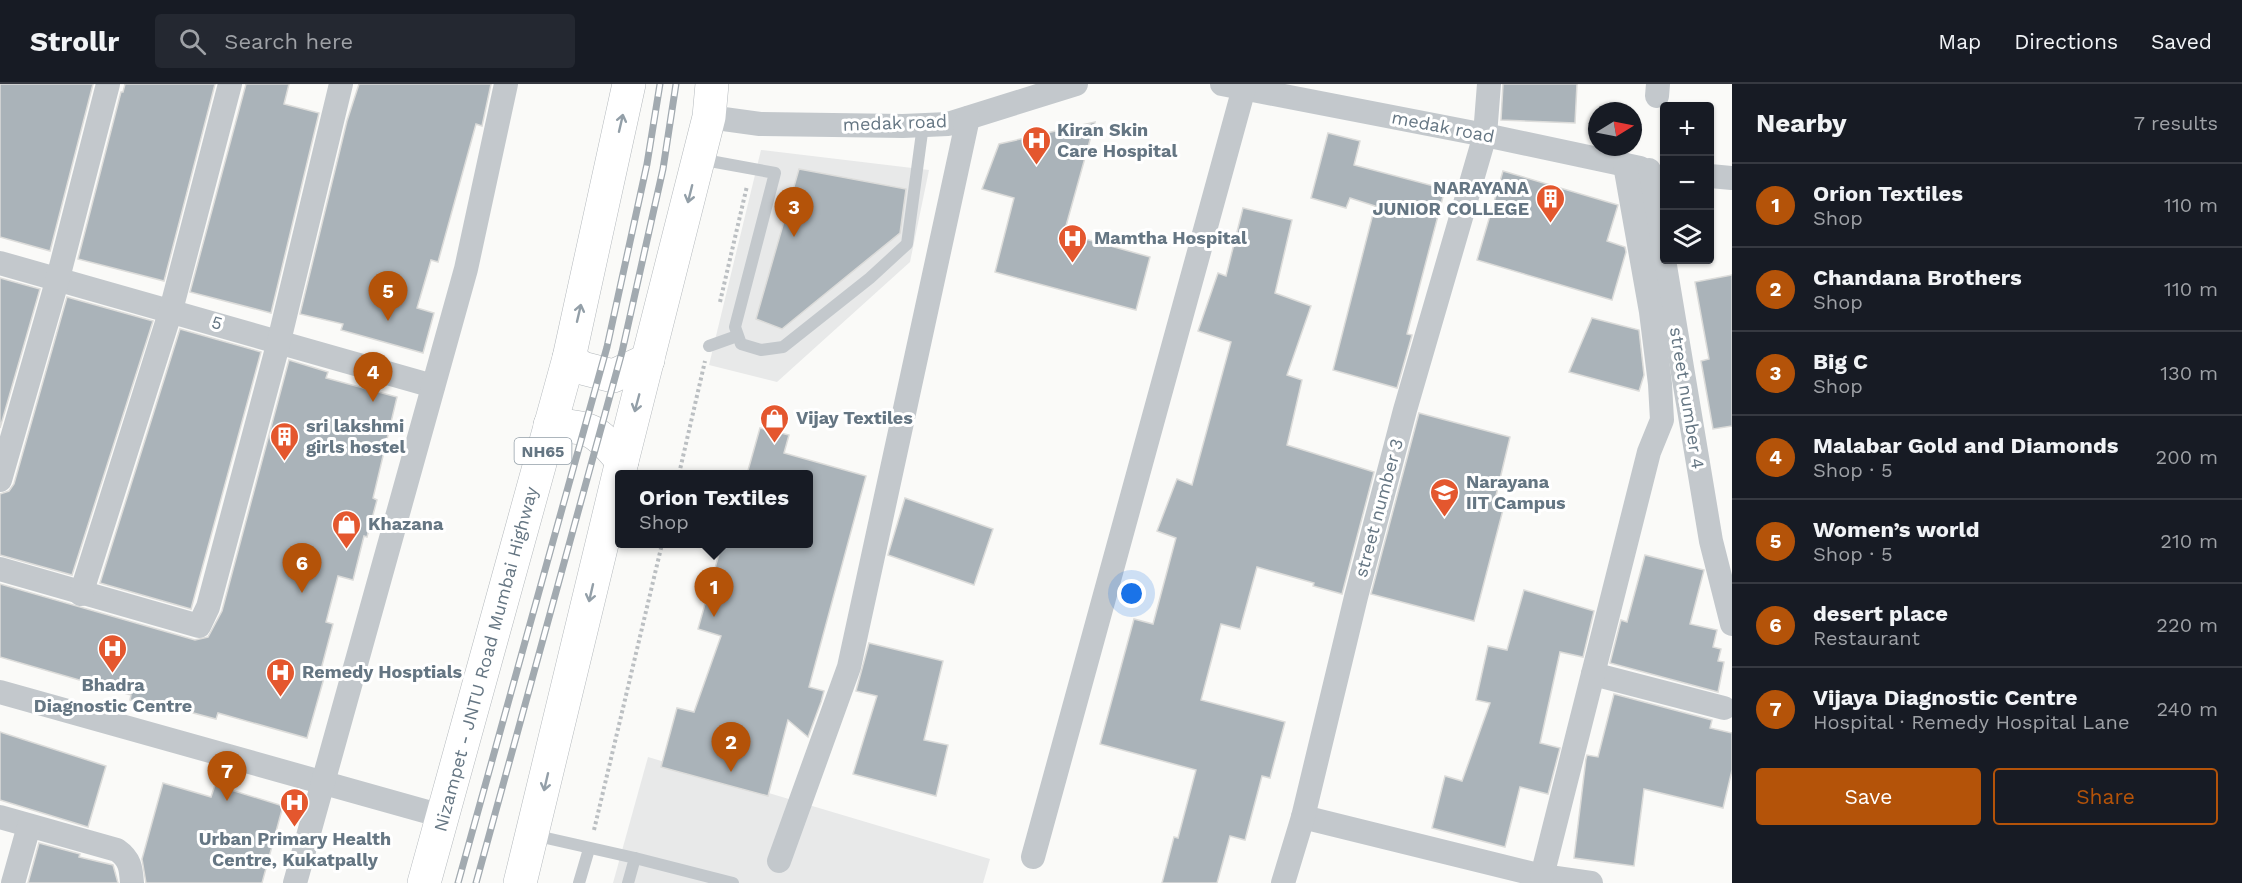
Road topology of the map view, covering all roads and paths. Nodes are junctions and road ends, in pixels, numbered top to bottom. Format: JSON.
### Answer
{"nodes":[{"id":1,"x":108,"y":84,"type":"edge"},
{"id":2,"x":230,"y":84,"type":"edge"},
{"id":3,"x":341,"y":84,"type":"edge"},
{"id":4,"x":506,"y":84,"type":"edge"},
{"id":5,"x":629,"y":84,"type":"edge"},
{"id":6,"x":711,"y":84,"type":"edge"},
{"id":7,"x":1076,"y":84,"type":"edge"},
{"id":8,"x":1489,"y":84,"type":"edge"},
{"id":9,"x":1233,"y":86,"type":"edge"},
{"id":10,"x":1314,"y":93,"type":"edge"},
{"id":11,"x":709,"y":117,"type":"junction"},
{"id":12,"x":968,"y":118,"type":"junction"},
{"id":13,"x":923,"y":125,"type":"junction"},
{"id":14,"x":1485,"y":135,"type":"junction"},
{"id":15,"x":698,"y":159,"type":"junction"},
{"id":16,"x":1625,"y":165,"type":"junction"},
{"id":17,"x":751,"y":168,"type":"junction"},
{"id":18,"x":1657,"y":171,"type":"edge"},
{"id":19,"x":1714,"y":176,"type":"edge"},
{"id":20,"x":1732,"y":178,"type":"edge"},
{"id":21,"x":0,"y":263,"type":"edge"},
{"id":22,"x":58,"y":278,"type":"junction"},
{"id":23,"x":171,"y":310,"type":"junction"},
{"id":24,"x":737,"y":336,"type":"junction"},
{"id":25,"x":279,"y":341,"type":"junction"},
{"id":26,"x":709,"y":346,"type":"junction"},
{"id":27,"x":569,"y":358,"type":"junction"},
{"id":28,"x":648,"y":360,"type":"junction"},
{"id":29,"x":433,"y":386,"type":"junction"},
{"id":30,"x":550,"y":425,"type":"junction"},
{"id":31,"x":622,"y":461,"type":"junction"},
{"id":32,"x":620,"y":470,"type":"edge"},
{"id":33,"x":679,"y":470,"type":"edge"},
{"id":34,"x":0,"y":480,"type":"edge"},
{"id":35,"x":615,"y":490,"type":"edge"},
{"id":36,"x":661,"y":548,"type":"edge"},
{"id":37,"x":0,"y":569,"type":"edge"},
{"id":38,"x":81,"y":594,"type":"junction"},
{"id":39,"x":1732,"y":620,"type":"edge"},
{"id":40,"x":1593,"y":674,"type":"junction"},
{"id":41,"x":0,"y":692,"type":"edge"},
{"id":42,"x":1724,"y":708,"type":"dead end"},
{"id":43,"x":323,"y":781,"type":"junction"},
{"id":44,"x":442,"y":816,"type":"junction"},
{"id":45,"x":0,"y":817,"type":"edge"},
{"id":46,"x":1303,"y":817,"type":"junction"},
{"id":47,"x":29,"y":826,"type":"junction"},
{"id":48,"x":533,"y":835,"type":"junction"},
{"id":49,"x":589,"y":849,"type":"junction"},
{"id":50,"x":1033,"y":856,"type":"dead end"},
{"id":51,"x":635,"y":858,"type":"junction"},
{"id":52,"x":779,"y":861,"type":"dead end"},
{"id":53,"x":1542,"y":876,"type":"junction"},
{"id":54,"x":13,"y":883,"type":"edge"},
{"id":55,"x":132,"y":883,"type":"edge"},
{"id":56,"x":295,"y":883,"type":"edge"},
{"id":57,"x":424,"y":883,"type":"edge"},
{"id":58,"x":520,"y":883,"type":"edge"},
{"id":59,"x":579,"y":883,"type":"edge"},
{"id":60,"x":628,"y":883,"type":"edge"},
{"id":61,"x":733,"y":883,"type":"edge"},
{"id":62,"x":1283,"y":883,"type":"edge"},
{"id":63,"x":1592,"y":883,"type":"edge"}],
"edges":[{"from":1,"to":22,"type":"street"},
{"from":2,"to":23,"type":"street"},
{"from":3,"to":25,"type":"street"},
{"from":4,"to":29,"type":"street"},
{"from":27,"to":5,"type":"highway","name":"Nizampet - JNTU Road Mumbai Highway","number":"NH65","one_way":true},
{"from":6,"to":11,"type":"highway"},
{"from":7,"to":12,"type":"street","name":"medak road"},
{"from":8,"to":14,"type":"street","name":"street number 3"},
{"from":9,"to":10,"type":"street","name":"medak road"},
{"from":9,"to":50,"type":"street"},
{"from":10,"to":14,"type":"street","name":"medak road"},
{"from":11,"to":13,"type":"street","name":"medak road"},
{"from":11,"to":15,"type":"highway"},
{"from":12,"to":13,"type":"street","name":"medak road"},
{"from":12,"to":52,"type":"street"},
{"from":13,"to":24,"type":"lane"},
{"from":14,"to":16,"type":"street","name":"medak road"},
{"from":14,"to":46,"type":"street","name":"street number 3"},
{"from":15,"to":17,"type":"lane"},
{"from":15,"to":28,"type":"highway","one_way":true},
{"from":16,"to":18,"type":"street","name":"medak road"},
{"from":16,"to":40,"type":"street"},
{"from":17,"to":24,"type":"lane"},
{"from":17,"to":26,"type":"path"},
{"from":18,"to":39,"type":"street","name":"street number 4"},
{"from":19,"to":20,"type":"street"},
{"from":21,"to":22,"type":"street","name":"5"},
{"from":22,"to":23,"type":"street","name":"5"},
{"from":22,"to":34,"type":"street"},
{"from":23,"to":25,"type":"street","name":"5"},
{"from":23,"to":38,"type":"street"},
{"from":24,"to":26,"type":"lane"},
{"from":25,"to":29,"type":"street","name":"5"},
{"from":25,"to":38,"type":"street"},
{"from":26,"to":33,"type":"path"},
{"from":27,"to":28,"type":"highway"},
{"from":27,"to":30,"type":"highway","name":"Nizampet - JNTU Road Mumbai Highway","number":"NH65"},
{"from":28,"to":31,"type":"highway","one_way":true},
{"from":29,"to":43,"type":"street"},
{"from":30,"to":31,"type":"highway"},
{"from":30,"to":44,"type":"highway","name":"Nizampet - JNTU Road Mumbai Highway","number":"NH65"},
{"from":31,"to":32,"type":"highway","one_way":true},
{"from":35,"to":48,"type":"highway","one_way":true},
{"from":36,"to":49,"type":"path"},
{"from":37,"to":38,"type":"street"},
{"from":40,"to":42,"type":"street"},
{"from":40,"to":53,"type":"street"},
{"from":41,"to":43,"type":"street"},
{"from":43,"to":44,"type":"street"},
{"from":43,"to":56,"type":"street"},
{"from":44,"to":57,"type":"highway","name":"Nizampet - JNTU Road Mumbai Highway","number":"NH65"},
{"from":45,"to":47,"type":"street"},
{"from":46,"to":53,"type":"street"},
{"from":46,"to":62,"type":"street","name":"street number 3"},
{"from":47,"to":54,"type":"street"},
{"from":47,"to":55,"type":"street"},
{"from":48,"to":49,"type":"lane"},
{"from":48,"to":58,"type":"highway"},
{"from":49,"to":51,"type":"lane"},
{"from":49,"to":59,"type":"lane"},
{"from":51,"to":60,"type":"lane"},
{"from":51,"to":61,"type":"lane"},
{"from":53,"to":63,"type":"street"}]}
